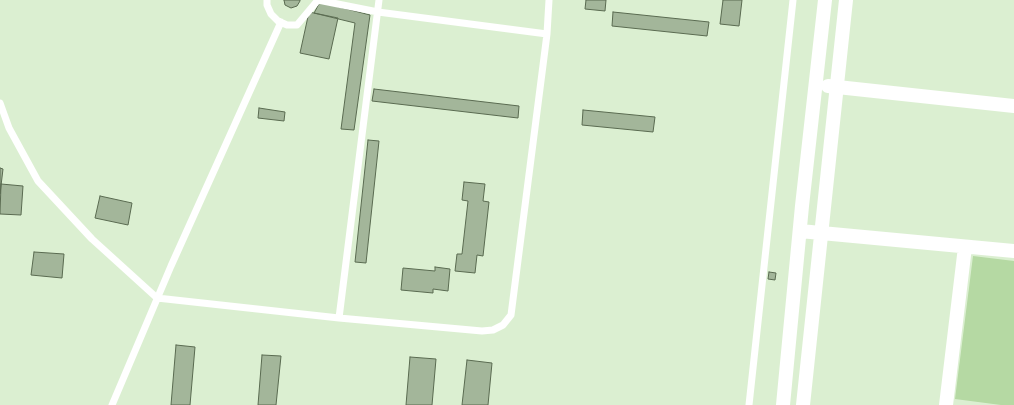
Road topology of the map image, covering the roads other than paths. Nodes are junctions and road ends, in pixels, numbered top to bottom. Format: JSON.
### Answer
{"nodes":[{"id":1,"x":267,"y":0,"type":"edge"},
{"id":2,"x":379,"y":0,"type":"edge"},
{"id":3,"x":549,"y":0,"type":"edge"},
{"id":4,"x":793,"y":0,"type":"edge"},
{"id":5,"x":825,"y":0,"type":"edge"},
{"id":6,"x":846,"y":0,"type":"edge"},
{"id":7,"x":378,"y":12,"type":"junction"},
{"id":8,"x":281,"y":22,"type":"junction"},
{"id":9,"x":547,"y":34,"type":"junction"},
{"id":10,"x":816,"y":84,"type":"junction"},
{"id":11,"x":836,"y":86,"type":"junction"},
{"id":12,"x":0,"y":103,"type":"edge"},
{"id":13,"x":1014,"y":106,"type":"edge"},
{"id":14,"x":800,"y":231,"type":"junction"},
{"id":15,"x":821,"y":233,"type":"junction"},
{"id":16,"x":966,"y":247,"type":"junction"},
{"id":17,"x":1014,"y":251,"type":"edge"},
{"id":18,"x":157,"y":298,"type":"junction"},
{"id":19,"x":340,"y":318,"type":"junction"},
{"id":20,"x":112,"y":405,"type":"edge"},
{"id":21,"x":749,"y":405,"type":"edge"},
{"id":22,"x":783,"y":405,"type":"edge"},
{"id":23,"x":802,"y":405,"type":"edge"},
{"id":24,"x":946,"y":405,"type":"edge"}],
"edges":[{"from":1,"to":8,"type":"lane"},
{"from":2,"to":7,"type":"lane"},
{"from":3,"to":9,"type":"lane"},
{"from":4,"to":21,"type":"lane"},
{"from":5,"to":10,"type":"street"},
{"from":6,"to":11,"type":"street"},
{"from":7,"to":8,"type":"lane"},
{"from":7,"to":9,"type":"lane"},
{"from":7,"to":19,"type":"lane"},
{"from":8,"to":18,"type":"lane"},
{"from":9,"to":19,"type":"lane"},
{"from":10,"to":11,"type":"street"},
{"from":10,"to":14,"type":"street"},
{"from":11,"to":13,"type":"street"},
{"from":11,"to":15,"type":"street"},
{"from":12,"to":18,"type":"lane"},
{"from":14,"to":15,"type":"street"},
{"from":14,"to":22,"type":"street"},
{"from":15,"to":16,"type":"street"},
{"from":15,"to":23,"type":"street"},
{"from":16,"to":17,"type":"street"},
{"from":16,"to":24,"type":"street"},
{"from":18,"to":19,"type":"lane"},
{"from":18,"to":20,"type":"lane"}]}
